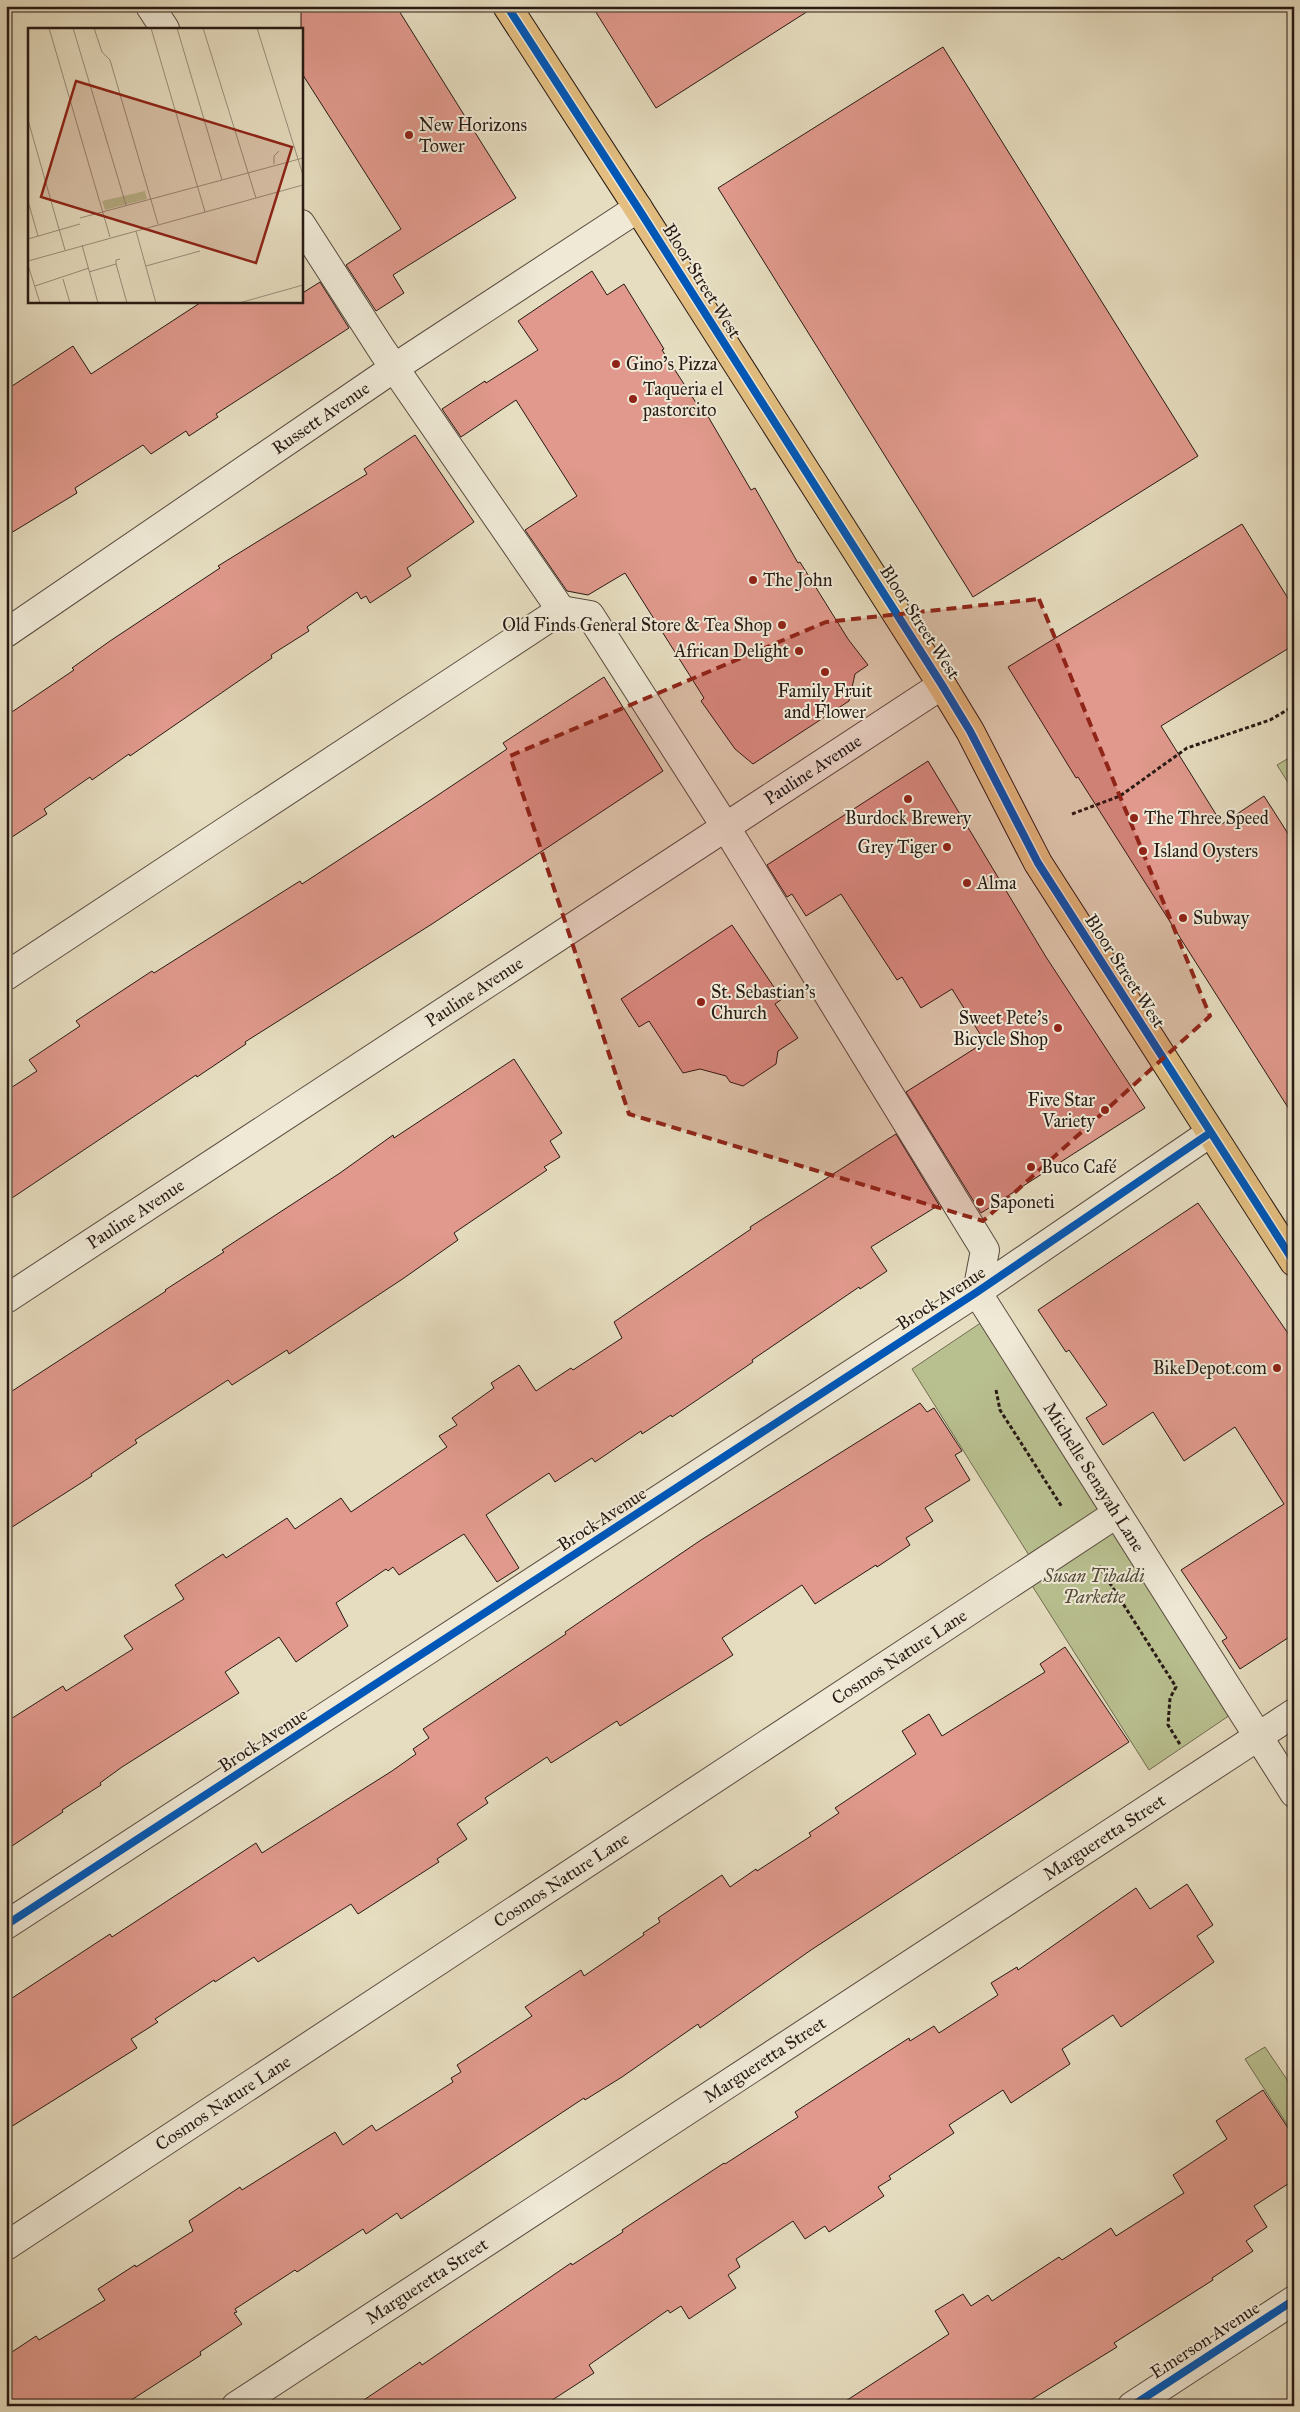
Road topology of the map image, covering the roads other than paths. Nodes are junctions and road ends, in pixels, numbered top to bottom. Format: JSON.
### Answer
{"nodes":[{"id":1,"x":150,"y":6,"type":"edge"},
{"id":2,"x":507,"y":6,"type":"edge"},
{"id":3,"x":164,"y":28,"type":"edge"},
{"id":4,"x":638,"y":208,"type":"junction"},
{"id":5,"x":302,"y":226,"type":"edge"},
{"id":6,"x":394,"y":368,"type":"junction"},
{"id":7,"x":561,"y":610,"type":"junction"},
{"id":8,"x":6,"y":633,"type":"edge"},
{"id":9,"x":942,"y":685,"type":"junction"},
{"id":10,"x":725,"y":826,"type":"junction"},
{"id":11,"x":6,"y":976,"type":"edge"},
{"id":12,"x":1210,"y":1133,"type":"junction"},
{"id":13,"x":1294,"y":1262,"type":"edge"},
{"id":14,"x":977,"y":1292,"type":"junction"},
{"id":15,"x":6,"y":1299,"type":"edge"},
{"id":16,"x":1116,"y":1514,"type":"junction"},
{"id":17,"x":1294,"y":1713,"type":"edge"},
{"id":18,"x":1258,"y":1737,"type":"junction"},
{"id":19,"x":1294,"y":1793,"type":"edge"},
{"id":20,"x":6,"y":1925,"type":"edge"},
{"id":21,"x":6,"y":2246,"type":"edge"},
{"id":22,"x":1294,"y":2300,"type":"edge"},
{"id":23,"x":236,"y":2406,"type":"edge"},
{"id":24,"x":1132,"y":2406,"type":"edge"}],
"edges":[{"from":1,"to":3,"type":"street"},
{"from":2,"to":4,"type":"main road","name":"Bloor Street West"},
{"from":4,"to":6,"type":"street","name":"Russett Avenue"},
{"from":4,"to":9,"type":"main road","name":"Bloor Street West"},
{"from":5,"to":6,"type":"street"},
{"from":6,"to":7,"type":"street"},
{"from":6,"to":8,"type":"street","name":"Russett Avenue"},
{"from":7,"to":10,"type":"street"},
{"from":7,"to":11,"type":"street"},
{"from":9,"to":10,"type":"street","name":"Pauline Avenue"},
{"from":9,"to":12,"type":"main road","name":"Bloor Street West"},
{"from":10,"to":14,"type":"street"},
{"from":10,"to":15,"type":"street","name":"Pauline Avenue"},
{"from":12,"to":13,"type":"main road","name":"Bloor Street West"},
{"from":12,"to":14,"type":"street","name":"Brock Avenue"},
{"from":14,"to":16,"type":"street","name":"Michelle Senayah Lane"},
{"from":14,"to":20,"type":"street","name":"Brock Avenue"},
{"from":16,"to":18,"type":"street","name":"Michelle Senayah Lane"},
{"from":16,"to":21,"type":"street","name":"Cosmos Nature Lane"},
{"from":17,"to":18,"type":"street","name":"Margueretta Street"},
{"from":18,"to":19,"type":"street","name":"Michelle Senayah Lane"},
{"from":18,"to":23,"type":"street","name":"Margueretta Street"},
{"from":22,"to":24,"type":"street","name":"Emerson Avenue"}]}
